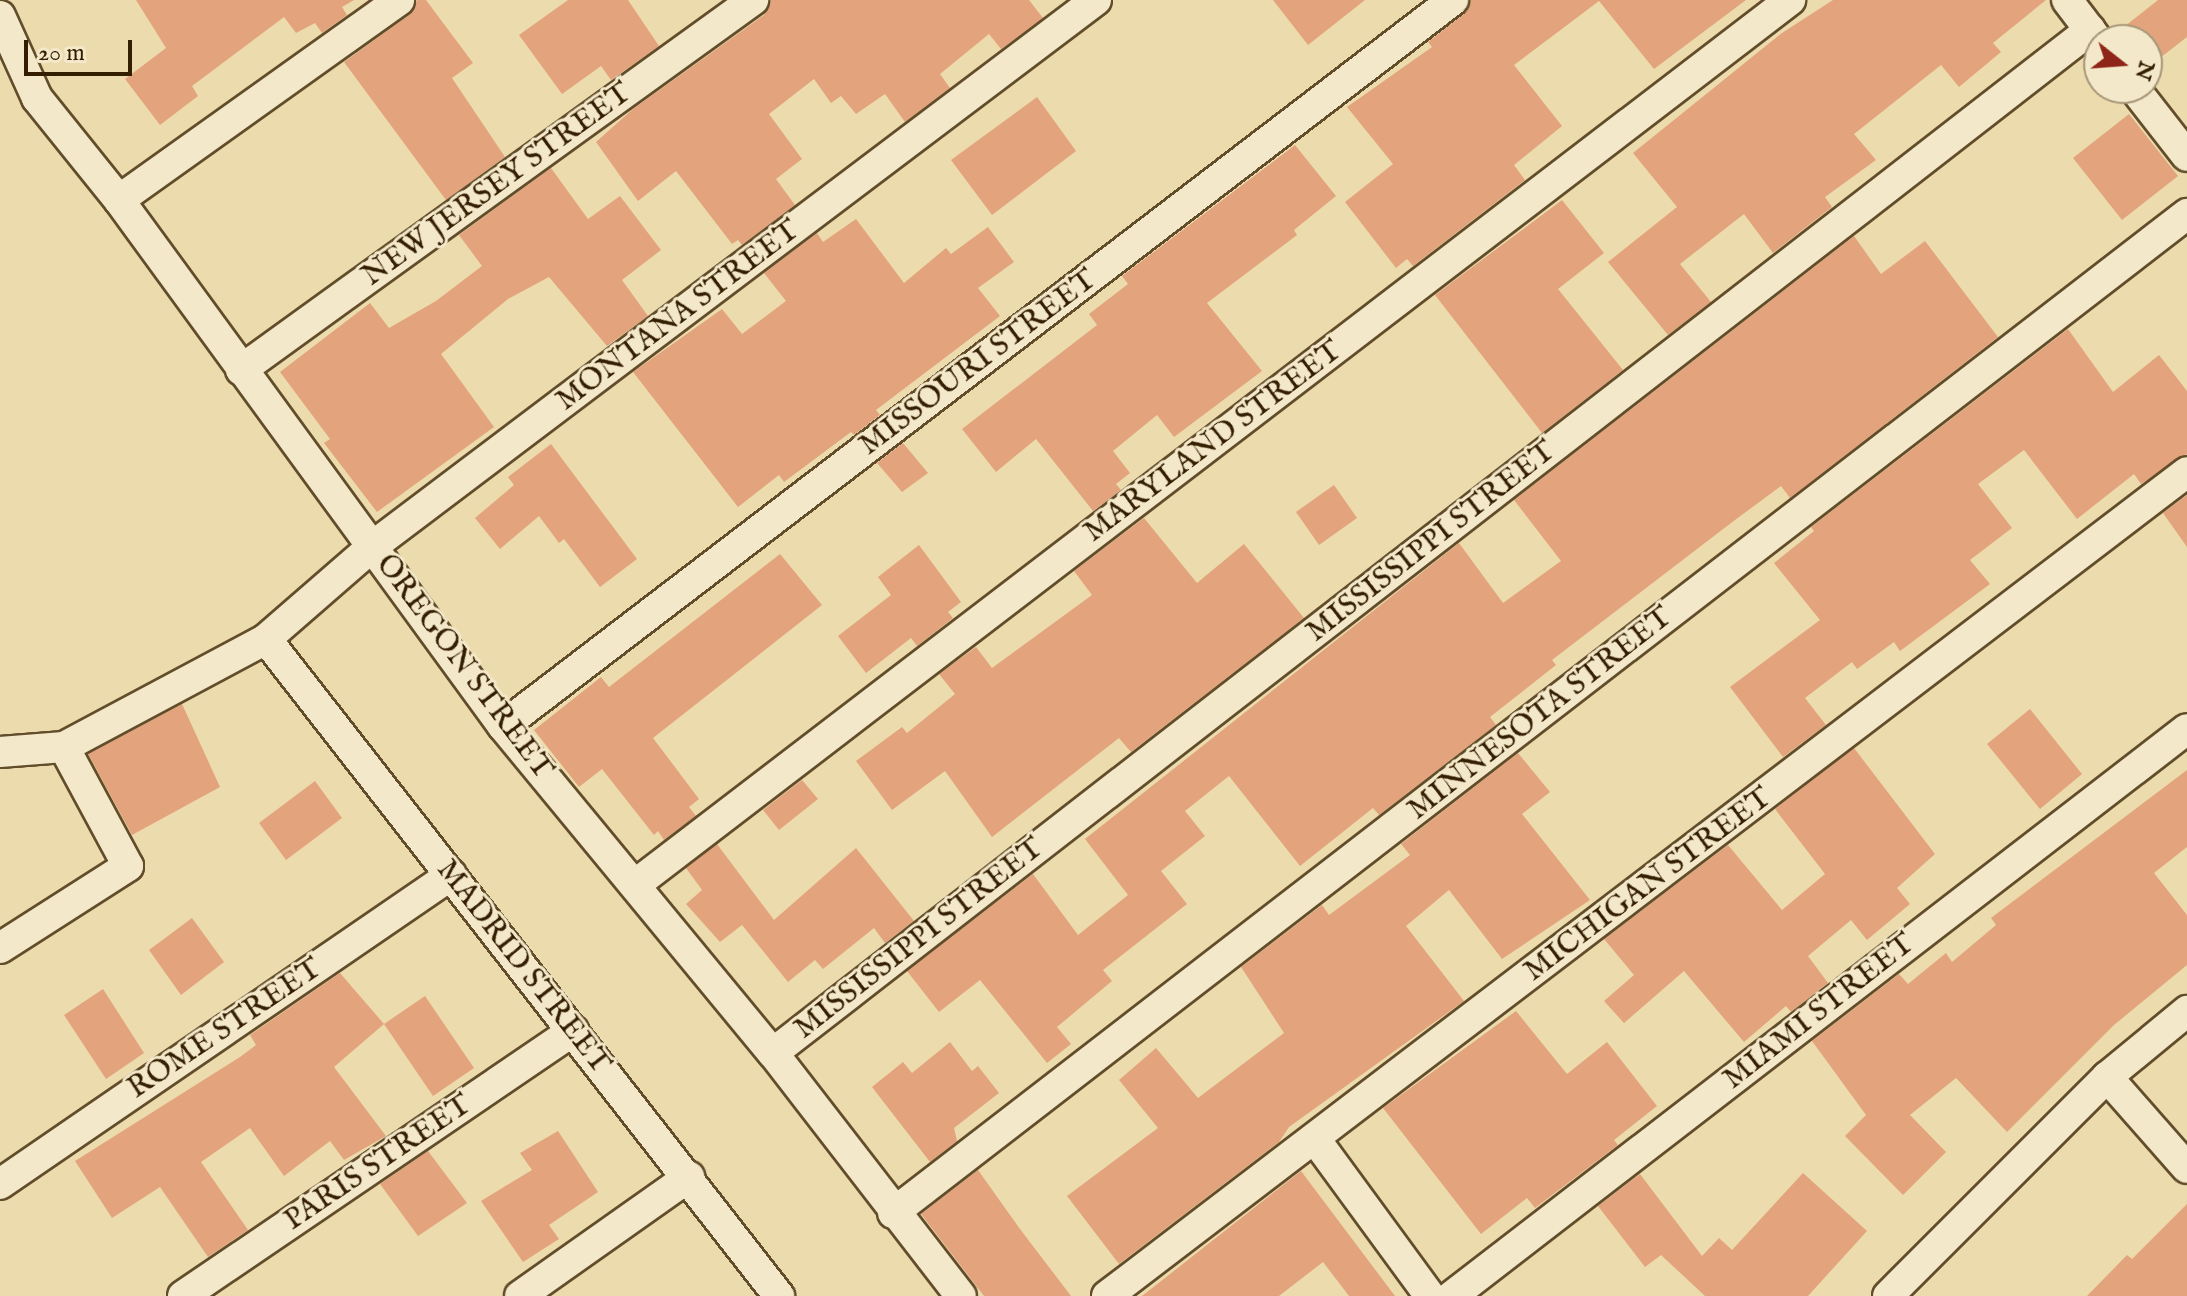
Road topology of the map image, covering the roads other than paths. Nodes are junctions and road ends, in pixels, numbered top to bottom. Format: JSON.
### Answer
{"nodes":[{"id":1,"x":23,"y":0,"type":"edge"},
{"id":2,"x":399,"y":0,"type":"edge"},
{"id":3,"x":753,"y":0,"type":"edge"},
{"id":4,"x":1096,"y":0,"type":"edge"},
{"id":5,"x":1453,"y":0,"type":"edge"},
{"id":6,"x":1790,"y":0,"type":"edge"},
{"id":7,"x":2067,"y":0,"type":"edge"},
{"id":8,"x":0,"y":16,"type":"edge"},
{"id":9,"x":2085,"y":24,"type":"edge"},
{"id":10,"x":2083,"y":44,"type":"edge"},
{"id":11,"x":2146,"y":104,"type":"edge"},
{"id":12,"x":2187,"y":156,"type":"edge"},
{"id":13,"x":119,"y":200,"type":"junction"},
{"id":14,"x":2187,"y":214,"type":"edge"},
{"id":15,"x":241,"y":370,"type":"junction"},
{"id":16,"x":2187,"y":472,"type":"edge"},
{"id":17,"x":373,"y":546,"type":"junction"},
{"id":18,"x":266,"y":639,"type":"junction"},
{"id":19,"x":503,"y":726,"type":"junction"},
{"id":20,"x":2187,"y":729,"type":"edge"},
{"id":21,"x":64,"y":747,"type":"junction"},
{"id":22,"x":0,"y":752,"type":"edge"},
{"id":23,"x":451,"y":875,"type":"junction"},
{"id":24,"x":636,"y":884,"type":"junction"},
{"id":25,"x":0,"y":948,"type":"edge"},
{"id":26,"x":2187,"y":1011,"type":"edge"},
{"id":27,"x":573,"y":1031,"type":"junction"},
{"id":28,"x":773,"y":1053,"type":"junction"},
{"id":29,"x":2107,"y":1077,"type":"junction"},
{"id":30,"x":1315,"y":1139,"type":"junction"},
{"id":31,"x":2187,"y":1168,"type":"edge"},
{"id":32,"x":689,"y":1177,"type":"junction"},
{"id":33,"x":0,"y":1184,"type":"edge"},
{"id":34,"x":893,"y":1213,"type":"junction"},
{"id":35,"x":183,"y":1296,"type":"edge"},
{"id":36,"x":520,"y":1296,"type":"edge"},
{"id":37,"x":779,"y":1296,"type":"edge"},
{"id":38,"x":961,"y":1296,"type":"edge"},
{"id":39,"x":1107,"y":1296,"type":"edge"},
{"id":40,"x":1430,"y":1296,"type":"edge"},
{"id":41,"x":1452,"y":1296,"type":"edge"},
{"id":42,"x":1888,"y":1296,"type":"edge"}],
"edges":[{"from":1,"to":8,"type":"street"},
{"from":2,"to":13,"type":"street"},
{"from":3,"to":15,"type":"street","name":"NEW JERSEY STREET"},
{"from":4,"to":17,"type":"street","name":"MONTANA STREET"},
{"from":5,"to":19,"type":"street","name":"MISSOURI STREET"},
{"from":6,"to":24,"type":"street","name":"MARYLAND STREET"},
{"from":7,"to":9,"type":"street"},
{"from":8,"to":13,"type":"street","name":"OREGON STREET"},
{"from":10,"to":28,"type":"street","name":"MISSISSIPPI STREET"},
{"from":11,"to":12,"type":"street"},
{"from":13,"to":15,"type":"street","name":"OREGON STREET"},
{"from":14,"to":34,"type":"street","name":"MINNESOTA STREET"},
{"from":15,"to":17,"type":"street","name":"OREGON STREET"},
{"from":16,"to":30,"type":"street","name":"MICHIGAN STREET"},
{"from":17,"to":18,"type":"street","name":"MONTANA STREET"},
{"from":17,"to":19,"type":"street","name":"OREGON STREET"},
{"from":18,"to":21,"type":"street","name":"MONTANA STREET"},
{"from":18,"to":23,"type":"street","name":"MADRID STREET"},
{"from":19,"to":24,"type":"street","name":"OREGON STREET"},
{"from":20,"to":41,"type":"street","name":"MIAMI STREET"},
{"from":21,"to":22,"type":"street"},
{"from":21,"to":25,"type":"street"},
{"from":23,"to":27,"type":"street","name":"MADRID STREET"},
{"from":23,"to":33,"type":"street","name":"ROME STREET"},
{"from":24,"to":28,"type":"street","name":"OREGON STREET"},
{"from":26,"to":29,"type":"street"},
{"from":27,"to":32,"type":"street","name":"MADRID STREET"},
{"from":27,"to":35,"type":"street","name":"PARIS STREET"},
{"from":28,"to":34,"type":"street","name":"OREGON STREET"},
{"from":29,"to":31,"type":"street"},
{"from":29,"to":42,"type":"street"},
{"from":30,"to":39,"type":"street","name":"MICHIGAN STREET"},
{"from":30,"to":40,"type":"street"},
{"from":32,"to":36,"type":"street"},
{"from":32,"to":37,"type":"street","name":"MADRID STREET"},
{"from":34,"to":38,"type":"street","name":"OREGON STREET"}]}
